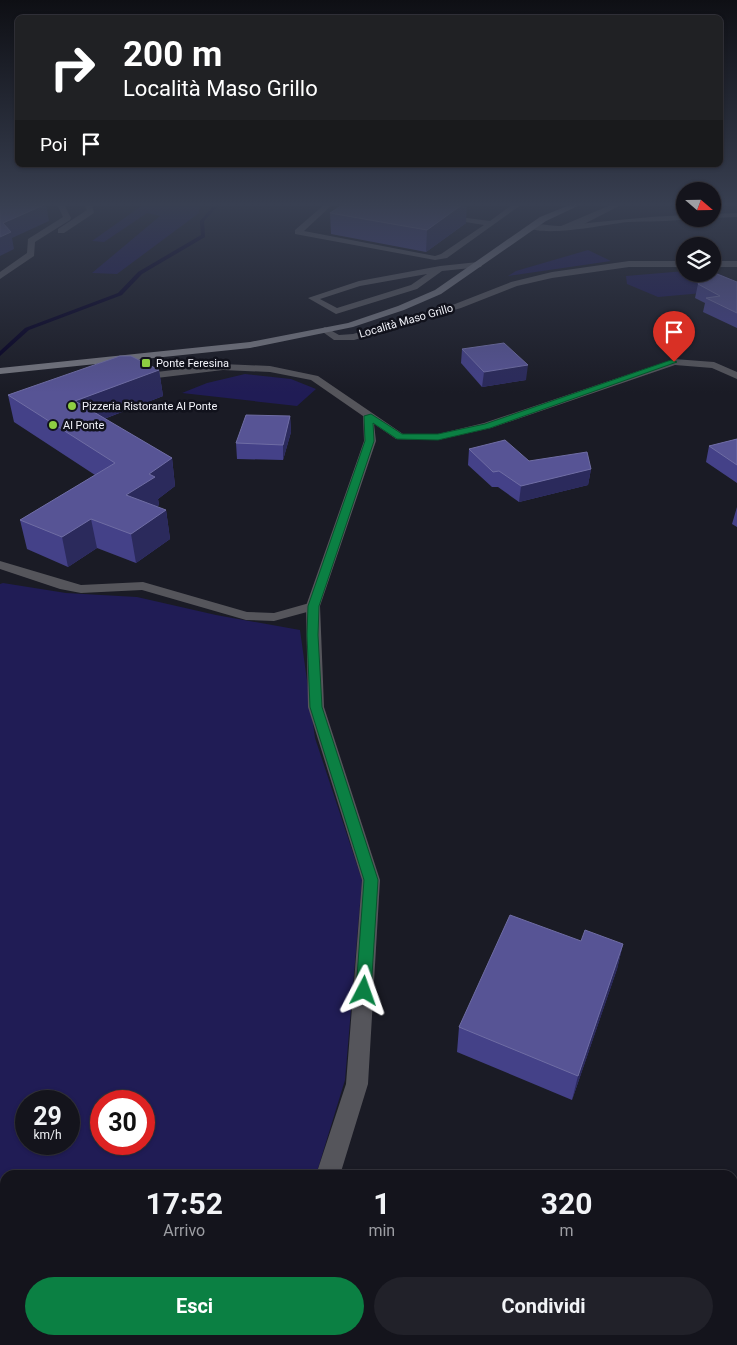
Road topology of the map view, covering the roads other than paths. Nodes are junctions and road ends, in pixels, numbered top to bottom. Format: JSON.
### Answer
{"nodes":[{"id":1,"x":13,"y":267,"type":"edge"},
{"id":2,"x":461,"y":267,"type":"edge"},
{"id":3,"x":476,"y":267,"type":"edge"},
{"id":4,"x":610,"y":267,"type":"edge"},
{"id":5,"x":440,"y":269,"type":"junction"},
{"id":6,"x":0,"y":276,"type":"edge"},
{"id":7,"x":325,"y":330,"type":"junction"},
{"id":8,"x":0,"y":371,"type":"edge"},
{"id":9,"x":132,"y":376,"type":"edge"},
{"id":10,"x":737,"y":376,"type":"edge"},
{"id":11,"x":368,"y":416,"type":"junction"},
{"id":12,"x":0,"y":565,"type":"edge"},
{"id":13,"x":313,"y":606,"type":"junction"},
{"id":14,"x":330,"y":1170,"type":"edge"}],
"edges":[{"from":1,"to":6,"type":"street"},
{"from":2,"to":5,"type":"street"},
{"from":3,"to":7,"type":"main road"},
{"from":4,"to":7,"type":"street","name":"Località Maso Grillo"},
{"from":5,"to":5,"type":"street"},
{"from":7,"to":8,"type":"main road","name":"Località Maso Grillo"},
{"from":9,"to":11,"type":"street"},
{"from":10,"to":11,"type":"street"},
{"from":11,"to":13,"type":"street"},
{"from":12,"to":13,"type":"street"},
{"from":13,"to":14,"type":"street"}]}
